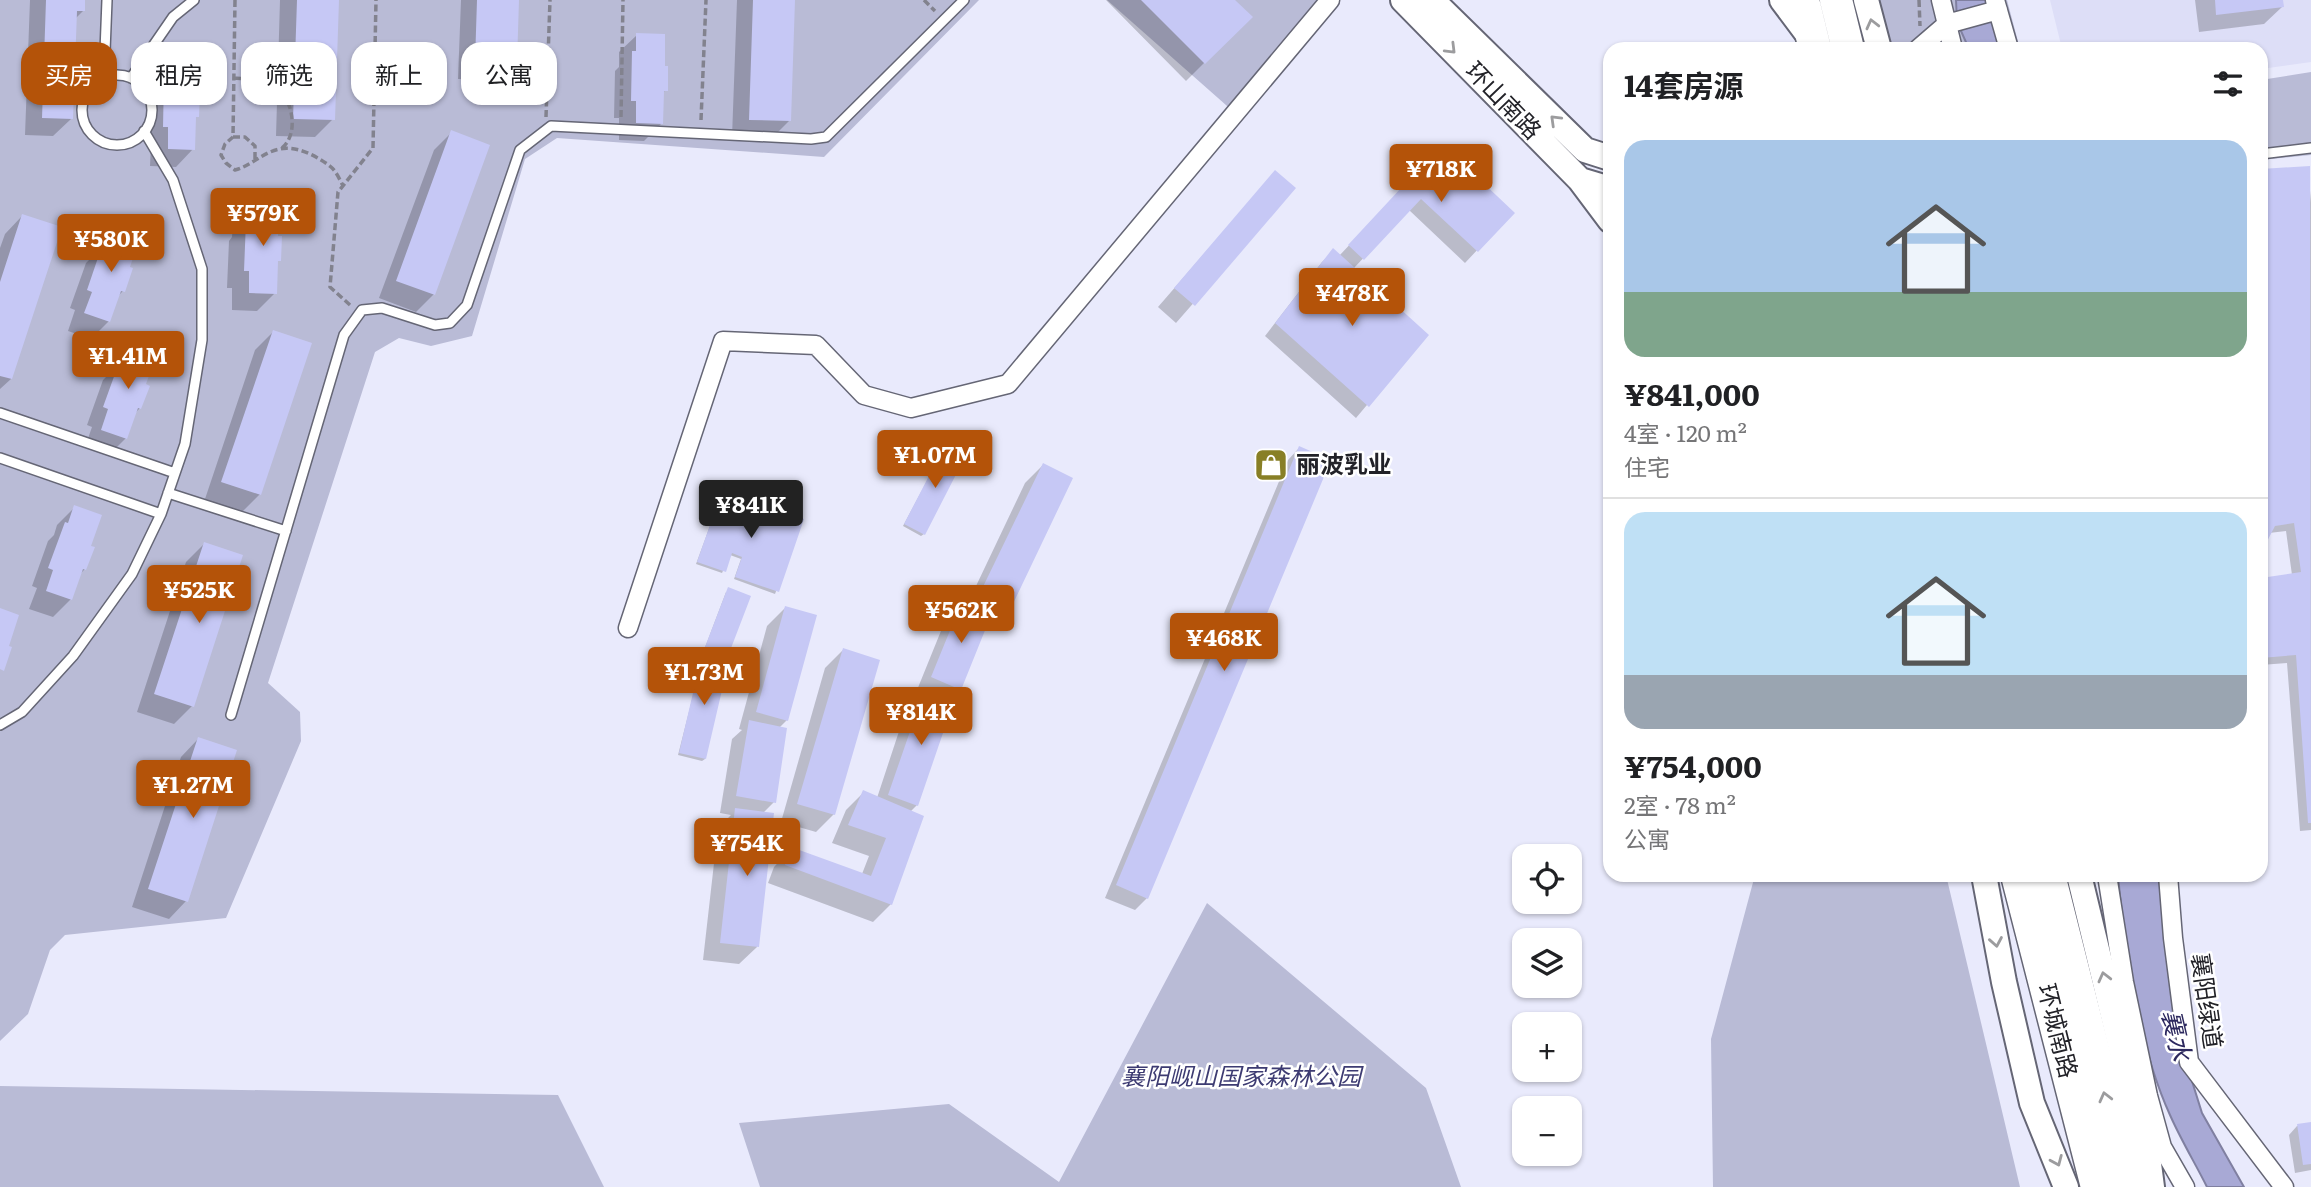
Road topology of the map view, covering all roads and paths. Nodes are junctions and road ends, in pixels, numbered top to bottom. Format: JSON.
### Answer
{"nodes":[{"id":1,"x":107,"y":0,"type":"edge"},
{"id":2,"x":194,"y":0,"type":"edge"},
{"id":3,"x":235,"y":0,"type":"edge"},
{"id":4,"x":376,"y":0,"type":"edge"},
{"id":5,"x":550,"y":0,"type":"edge"},
{"id":6,"x":623,"y":0,"type":"edge"},
{"id":7,"x":706,"y":0,"type":"edge"},
{"id":8,"x":964,"y":0,"type":"edge"},
{"id":9,"x":1330,"y":0,"type":"edge"},
{"id":10,"x":1403,"y":0,"type":"edge"},
{"id":11,"x":1432,"y":0,"type":"edge"},
{"id":12,"x":1782,"y":0,"type":"edge"},
{"id":13,"x":1803,"y":0,"type":"edge"},
{"id":14,"x":1836,"y":0,"type":"edge"},
{"id":15,"x":1866,"y":0,"type":"edge"},
{"id":16,"x":1941,"y":0,"type":"edge"},
{"id":17,"x":1997,"y":7,"type":"edge"},
{"id":18,"x":1947,"y":24,"type":"junction"},
{"id":19,"x":105,"y":42,"type":"edge"},
{"id":20,"x":156,"y":42,"type":"edge"},
{"id":21,"x":1812,"y":42,"type":"edge"},
{"id":22,"x":1813,"y":42,"type":"edge"},
{"id":23,"x":1846,"y":42,"type":"edge"},
{"id":24,"x":1877,"y":42,"type":"edge"},
{"id":25,"x":1926,"y":42,"type":"edge"},
{"id":26,"x":1951,"y":42,"type":"edge"},
{"id":27,"x":2007,"y":42,"type":"edge"},
{"id":28,"x":117,"y":75,"type":"edge"},
{"id":29,"x":131,"y":78,"type":"edge"},
{"id":30,"x":233,"y":78,"type":"junction"},
{"id":31,"x":83,"y":105,"type":"edge"},
{"id":32,"x":151,"y":105,"type":"edge"},
{"id":33,"x":545,"y":130,"type":"junction"},
{"id":34,"x":621,"y":130,"type":"junction"},
{"id":35,"x":144,"y":131,"type":"junction"},
{"id":36,"x":701,"y":134,"type":"junction"},
{"id":37,"x":233,"y":137,"type":"junction"},
{"id":38,"x":281,"y":148,"type":"junction"},
{"id":39,"x":2311,"y":148,"type":"edge"},
{"id":40,"x":2268,"y":153,"type":"edge"},
{"id":41,"x":1603,"y":156,"type":"edge"},
{"id":42,"x":255,"y":160,"type":"junction"},
{"id":43,"x":1580,"y":180,"type":"junction"},
{"id":44,"x":343,"y":186,"type":"junction"},
{"id":45,"x":1603,"y":187,"type":"edge"},
{"id":46,"x":1603,"y":211,"type":"edge"},
{"id":47,"x":359,"y":315,"type":"junction"},
{"id":48,"x":0,"y":413,"type":"edge"},
{"id":49,"x":0,"y":458,"type":"edge"},
{"id":50,"x":175,"y":473,"type":"junction"},
{"id":51,"x":169,"y":493,"type":"junction"},
{"id":52,"x":161,"y":514,"type":"junction"},
{"id":53,"x":286,"y":531,"type":"junction"},
{"id":54,"x":628,"y":628,"type":"dead end"},
{"id":55,"x":231,"y":715,"type":"dead end"},
{"id":56,"x":0,"y":725,"type":"edge"},
{"id":57,"x":1985,"y":882,"type":"edge"},
{"id":58,"x":2019,"y":882,"type":"edge"},
{"id":59,"x":2051,"y":882,"type":"edge"},
{"id":60,"x":2081,"y":882,"type":"edge"},
{"id":61,"x":2108,"y":882,"type":"edge"},
{"id":62,"x":2169,"y":882,"type":"edge"},
{"id":63,"x":2066,"y":1187,"type":"edge"},
{"id":64,"x":2097,"y":1187,"type":"edge"},
{"id":65,"x":2128,"y":1187,"type":"edge"},
{"id":66,"x":2152,"y":1187,"type":"edge"},
{"id":67,"x":2185,"y":1187,"type":"edge"},
{"id":68,"x":2284,"y":1187,"type":"edge"}],
"edges":[{"from":1,"to":19,"type":"lane"},
{"from":2,"to":20,"type":"lane"},
{"from":3,"to":30,"type":"path"},
{"from":4,"to":44,"type":"path"},
{"from":5,"to":33,"type":"path"},
{"from":6,"to":34,"type":"path"},
{"from":7,"to":36,"type":"path"},
{"from":8,"to":36,"type":"lane"},
{"from":9,"to":54,"type":"street"},
{"from":10,"to":43,"type":"street","name":"环山南路","one_way":true},
{"from":41,"to":11,"type":"street","name":"环山南路","one_way":true},
{"from":12,"to":21,"type":"street"},
{"from":13,"to":22,"type":"highway"},
{"from":14,"to":23,"type":"highway"},
{"from":24,"to":15,"type":"street","one_way":true},
{"from":16,"to":18,"type":"street"},
{"from":17,"to":18,"type":"street"},
{"from":17,"to":27,"type":"street"},
{"from":18,"to":25,"type":"street"},
{"from":18,"to":26,"type":"street"},
{"from":28,"to":29,"type":"lane"},
{"from":30,"to":37,"type":"path"},
{"from":30,"to":38,"type":"path"},
{"from":31,"to":35,"type":"lane"},
{"from":32,"to":35,"type":"lane"},
{"from":33,"to":34,"type":"lane"},
{"from":33,"to":47,"type":"lane"},
{"from":34,"to":36,"type":"lane"},
{"from":35,"to":50,"type":"lane"},
{"from":37,"to":42,"type":"path"},
{"from":37,"to":42,"type":"path"},
{"from":38,"to":42,"type":"path"},
{"from":38,"to":44,"type":"path"},
{"from":39,"to":40,"type":"lane"},
{"from":43,"to":45,"type":"street","name":"环山南路"},
{"from":43,"to":46,"type":"street"},
{"from":44,"to":47,"type":"path"},
{"from":47,"to":53,"type":"lane"},
{"from":48,"to":50,"type":"lane"},
{"from":49,"to":52,"type":"lane"},
{"from":50,"to":51,"type":"lane"},
{"from":51,"to":52,"type":"lane"},
{"from":51,"to":53,"type":"lane"},
{"from":52,"to":56,"type":"lane"},
{"from":53,"to":55,"type":"lane"},
{"from":57,"to":63,"type":"street","one_way":true},
{"from":58,"to":64,"type":"highway","name":"环城南路"},
{"from":65,"to":59,"type":"highway","name":"环城南路","one_way":true},
{"from":66,"to":60,"type":"street","one_way":true},
{"from":61,"to":67,"type":"street"},
{"from":62,"to":68,"type":"street","name":"襄阳绿道"}]}
